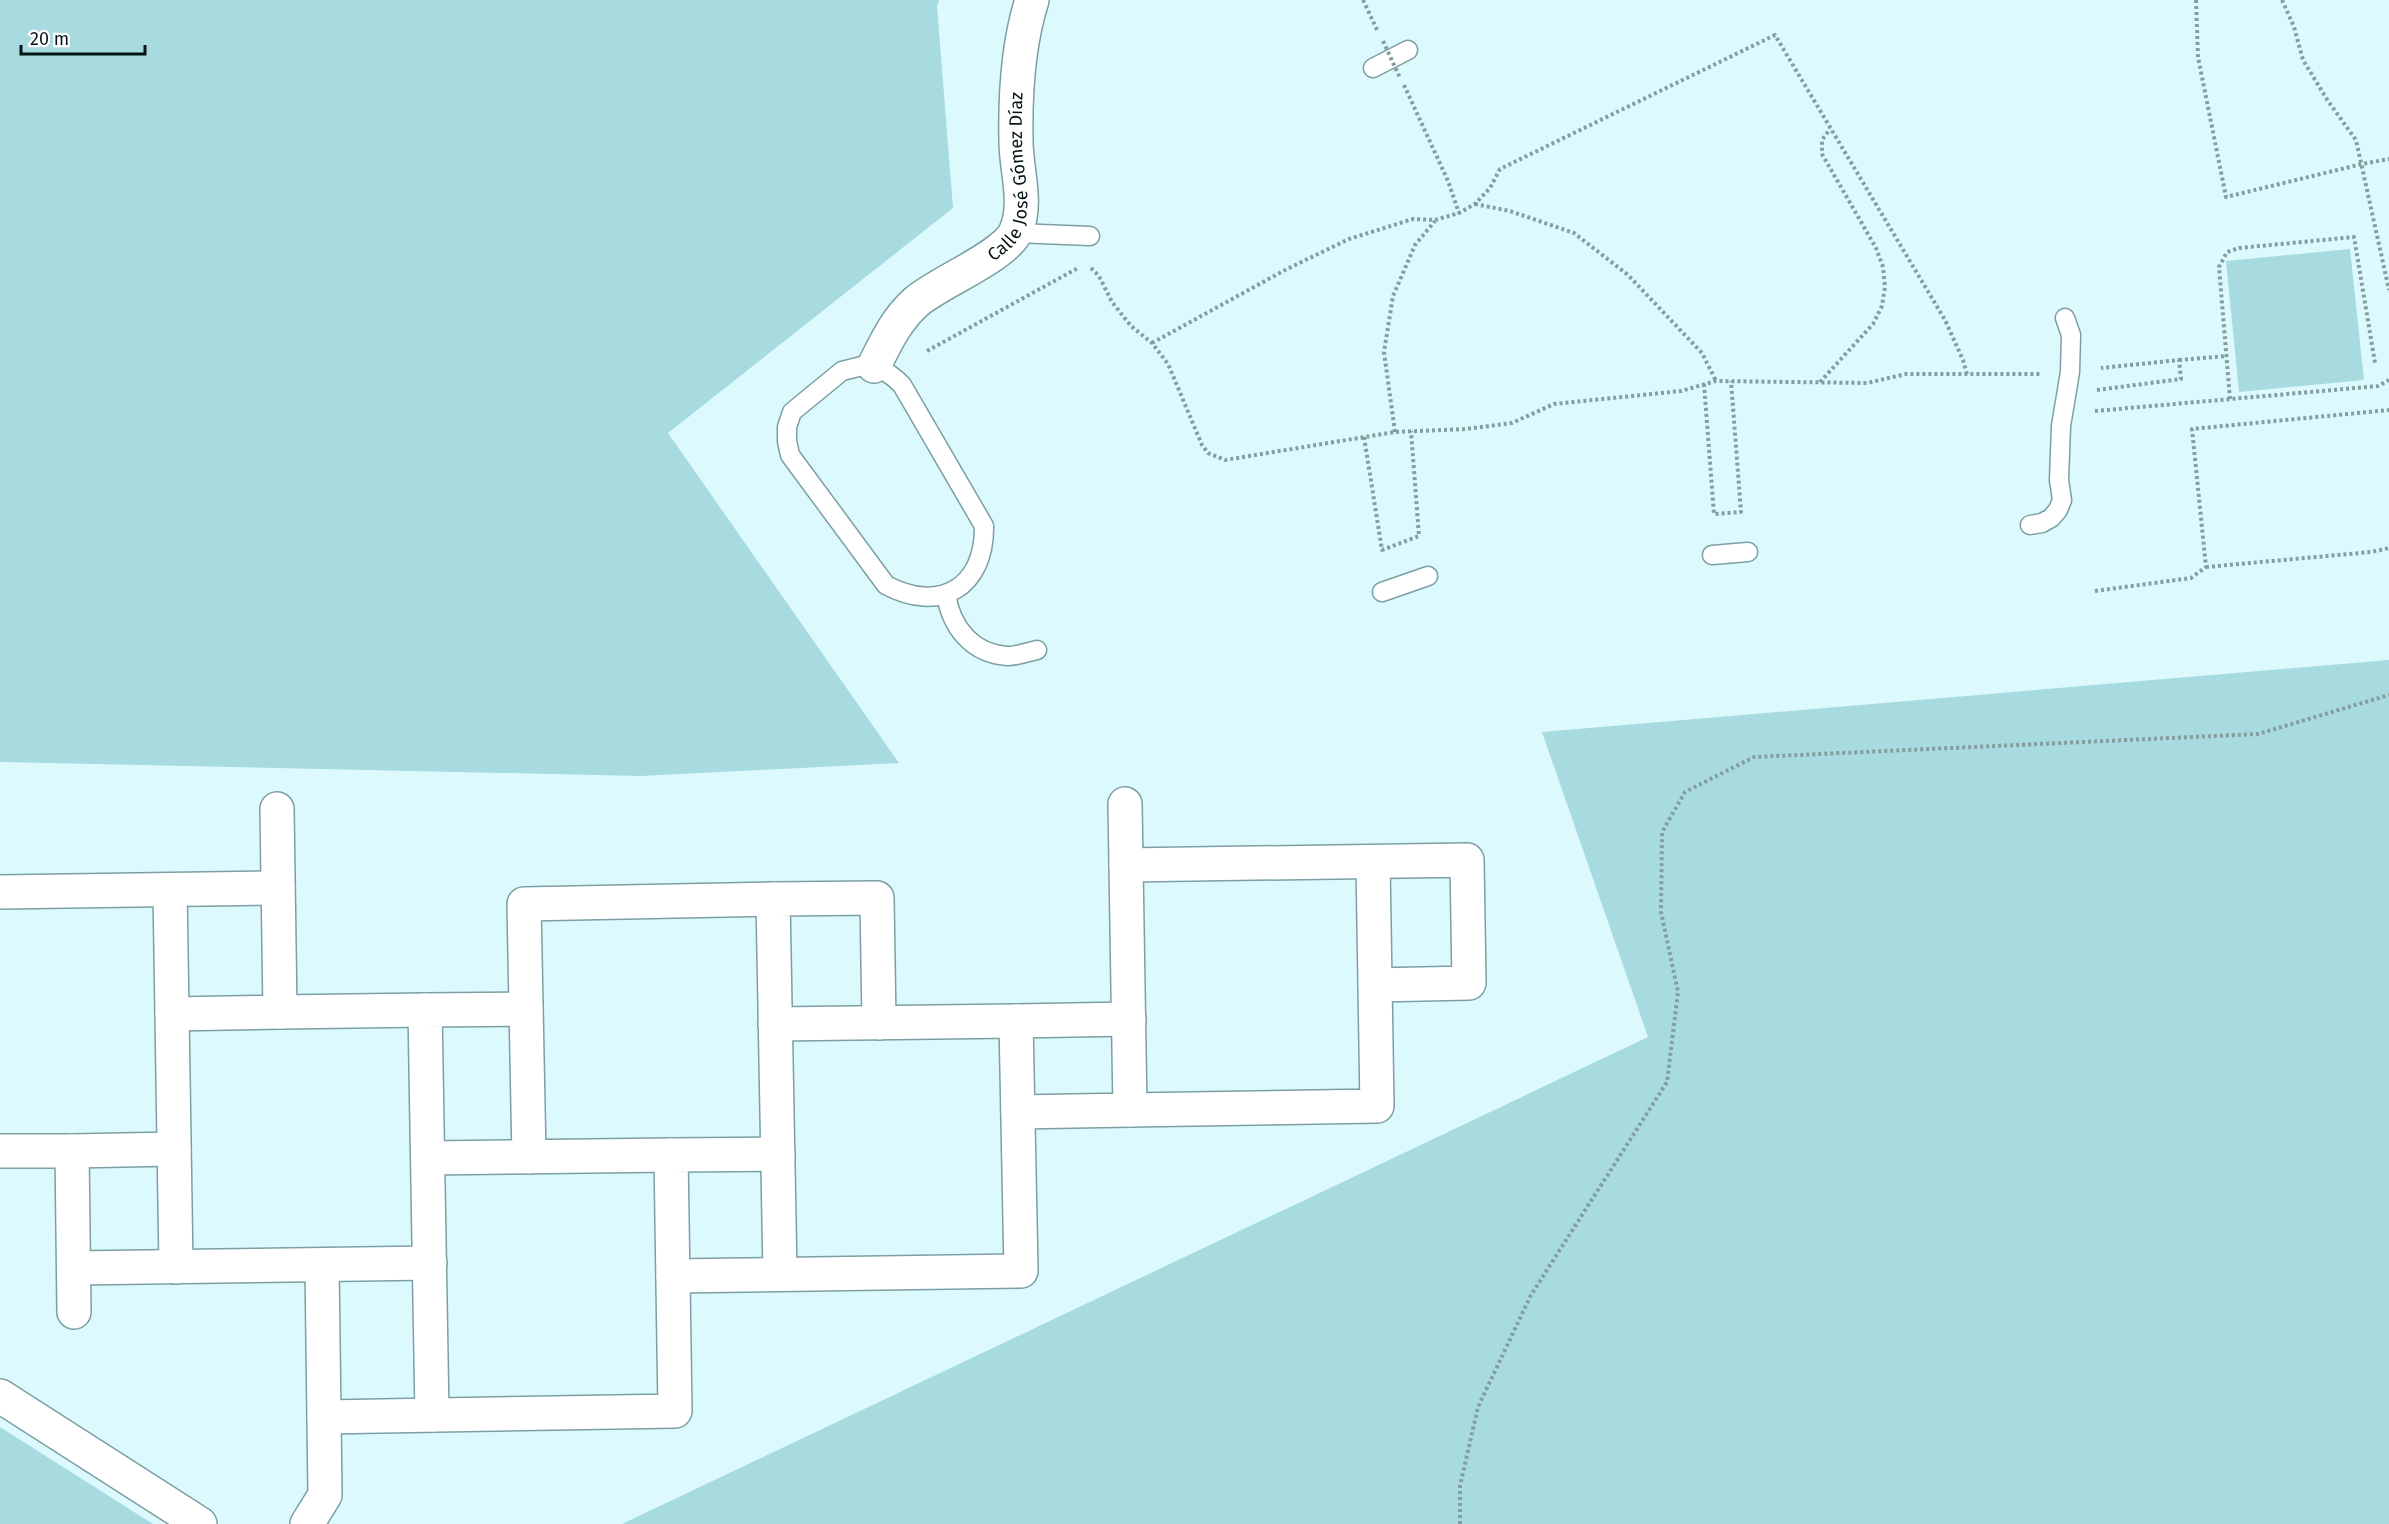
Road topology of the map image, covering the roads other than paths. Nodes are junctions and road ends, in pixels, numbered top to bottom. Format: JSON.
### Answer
{"nodes":[{"id":1,"x":1032,"y":0,"type":"edge"},
{"id":2,"x":1408,"y":50,"type":"dead end"},
{"id":3,"x":1373,"y":68,"type":"dead end"},
{"id":4,"x":1016,"y":233,"type":"junction"},
{"id":5,"x":1090,"y":236,"type":"dead end"},
{"id":6,"x":2065,"y":318,"type":"dead end"},
{"id":7,"x":882,"y":369,"type":"junction"},
{"id":8,"x":2030,"y":525,"type":"dead end"},
{"id":9,"x":1749,"y":552,"type":"dead end"},
{"id":10,"x":1712,"y":555,"type":"dead end"},
{"id":11,"x":1428,"y":576,"type":"dead end"},
{"id":12,"x":1382,"y":592,"type":"dead end"},
{"id":13,"x":946,"y":594,"type":"junction"},
{"id":14,"x":1037,"y":650,"type":"dead end"},
{"id":15,"x":1125,"y":804,"type":"dead end"},
{"id":16,"x":277,"y":809,"type":"dead end"},
{"id":17,"x":1373,"y":862,"type":"junction"},
{"id":18,"x":1126,"y":865,"type":"junction"},
{"id":19,"x":278,"y":888,"type":"junction"},
{"id":20,"x":170,"y":890,"type":"junction"},
{"id":21,"x":0,"y":892,"type":"edge"},
{"id":22,"x":773,"y":900,"type":"junction"},
{"id":23,"x":1375,"y":985,"type":"junction"},
{"id":24,"x":526,"y":1009,"type":"junction"},
{"id":25,"x":425,"y":1010,"type":"junction"},
{"id":26,"x":280,"y":1012,"type":"junction"},
{"id":27,"x":172,"y":1014,"type":"junction"},
{"id":28,"x":1129,"y":1019,"type":"junction"},
{"id":29,"x":1016,"y":1021,"type":"junction"},
{"id":30,"x":879,"y":1023,"type":"junction"},
{"id":31,"x":776,"y":1024,"type":"junction"},
{"id":32,"x":1130,"y":1110,"type":"junction"},
{"id":33,"x":1018,"y":1112,"type":"junction"},
{"id":34,"x":174,"y":1149,"type":"junction"},
{"id":35,"x":72,"y":1150,"type":"junction"},
{"id":36,"x":0,"y":1151,"type":"edge"},
{"id":37,"x":778,"y":1154,"type":"junction"},
{"id":38,"x":671,"y":1155,"type":"junction"},
{"id":39,"x":529,"y":1157,"type":"junction"},
{"id":40,"x":428,"y":1158,"type":"junction"},
{"id":41,"x":430,"y":1263,"type":"junction"},
{"id":42,"x":321,"y":1265,"type":"junction"},
{"id":43,"x":176,"y":1267,"type":"junction"},
{"id":44,"x":74,"y":1268,"type":"junction"},
{"id":45,"x":780,"y":1274,"type":"junction"},
{"id":46,"x":673,"y":1276,"type":"junction"},
{"id":47,"x":74,"y":1312,"type":"dead end"},
{"id":48,"x":0,"y":1396,"type":"edge"},
{"id":49,"x":432,"y":1415,"type":"junction"},
{"id":50,"x":324,"y":1417,"type":"junction"},
{"id":51,"x":200,"y":1524,"type":"edge"},
{"id":52,"x":307,"y":1524,"type":"edge"}],
"edges":[{"from":1,"to":4,"type":"street","name":"Calle José Gómez Díaz"},
{"from":2,"to":3,"type":"lane"},
{"from":4,"to":5,"type":"lane"},
{"from":4,"to":7,"type":"street","name":"Calle José Gómez Díaz"},
{"from":6,"to":8,"type":"lane"},
{"from":7,"to":13,"type":"lane"},
{"from":7,"to":13,"type":"lane"},
{"from":9,"to":10,"type":"lane"},
{"from":11,"to":12,"type":"lane"},
{"from":13,"to":14,"type":"lane"},
{"from":15,"to":18,"type":"street"},
{"from":16,"to":19,"type":"street"},
{"from":17,"to":18,"type":"street"},
{"from":17,"to":23,"type":"street"},
{"from":17,"to":23,"type":"street"},
{"from":18,"to":28,"type":"street"},
{"from":19,"to":20,"type":"street"},
{"from":19,"to":26,"type":"street"},
{"from":20,"to":21,"type":"street"},
{"from":20,"to":27,"type":"street"},
{"from":22,"to":24,"type":"street"},
{"from":22,"to":30,"type":"street"},
{"from":22,"to":31,"type":"street"},
{"from":23,"to":32,"type":"street"},
{"from":24,"to":25,"type":"street"},
{"from":24,"to":39,"type":"street"},
{"from":25,"to":26,"type":"street"},
{"from":25,"to":40,"type":"street"},
{"from":26,"to":27,"type":"street"},
{"from":27,"to":34,"type":"street"},
{"from":28,"to":29,"type":"street"},
{"from":28,"to":32,"type":"street"},
{"from":29,"to":30,"type":"street"},
{"from":29,"to":33,"type":"street"},
{"from":30,"to":31,"type":"street"},
{"from":31,"to":37,"type":"street"},
{"from":32,"to":33,"type":"street"},
{"from":33,"to":45,"type":"street"},
{"from":34,"to":35,"type":"street"},
{"from":34,"to":43,"type":"street"},
{"from":35,"to":36,"type":"street"},
{"from":35,"to":44,"type":"street"},
{"from":37,"to":38,"type":"street"},
{"from":37,"to":45,"type":"street"},
{"from":38,"to":39,"type":"street"},
{"from":38,"to":46,"type":"street"},
{"from":39,"to":40,"type":"street"},
{"from":40,"to":41,"type":"street"},
{"from":41,"to":42,"type":"street"},
{"from":41,"to":49,"type":"street"},
{"from":42,"to":43,"type":"street"},
{"from":42,"to":50,"type":"street"},
{"from":43,"to":44,"type":"street"},
{"from":44,"to":47,"type":"street"},
{"from":45,"to":46,"type":"street"},
{"from":46,"to":49,"type":"street"},
{"from":48,"to":51,"type":"street"},
{"from":49,"to":50,"type":"street"},
{"from":50,"to":52,"type":"street"}]}
